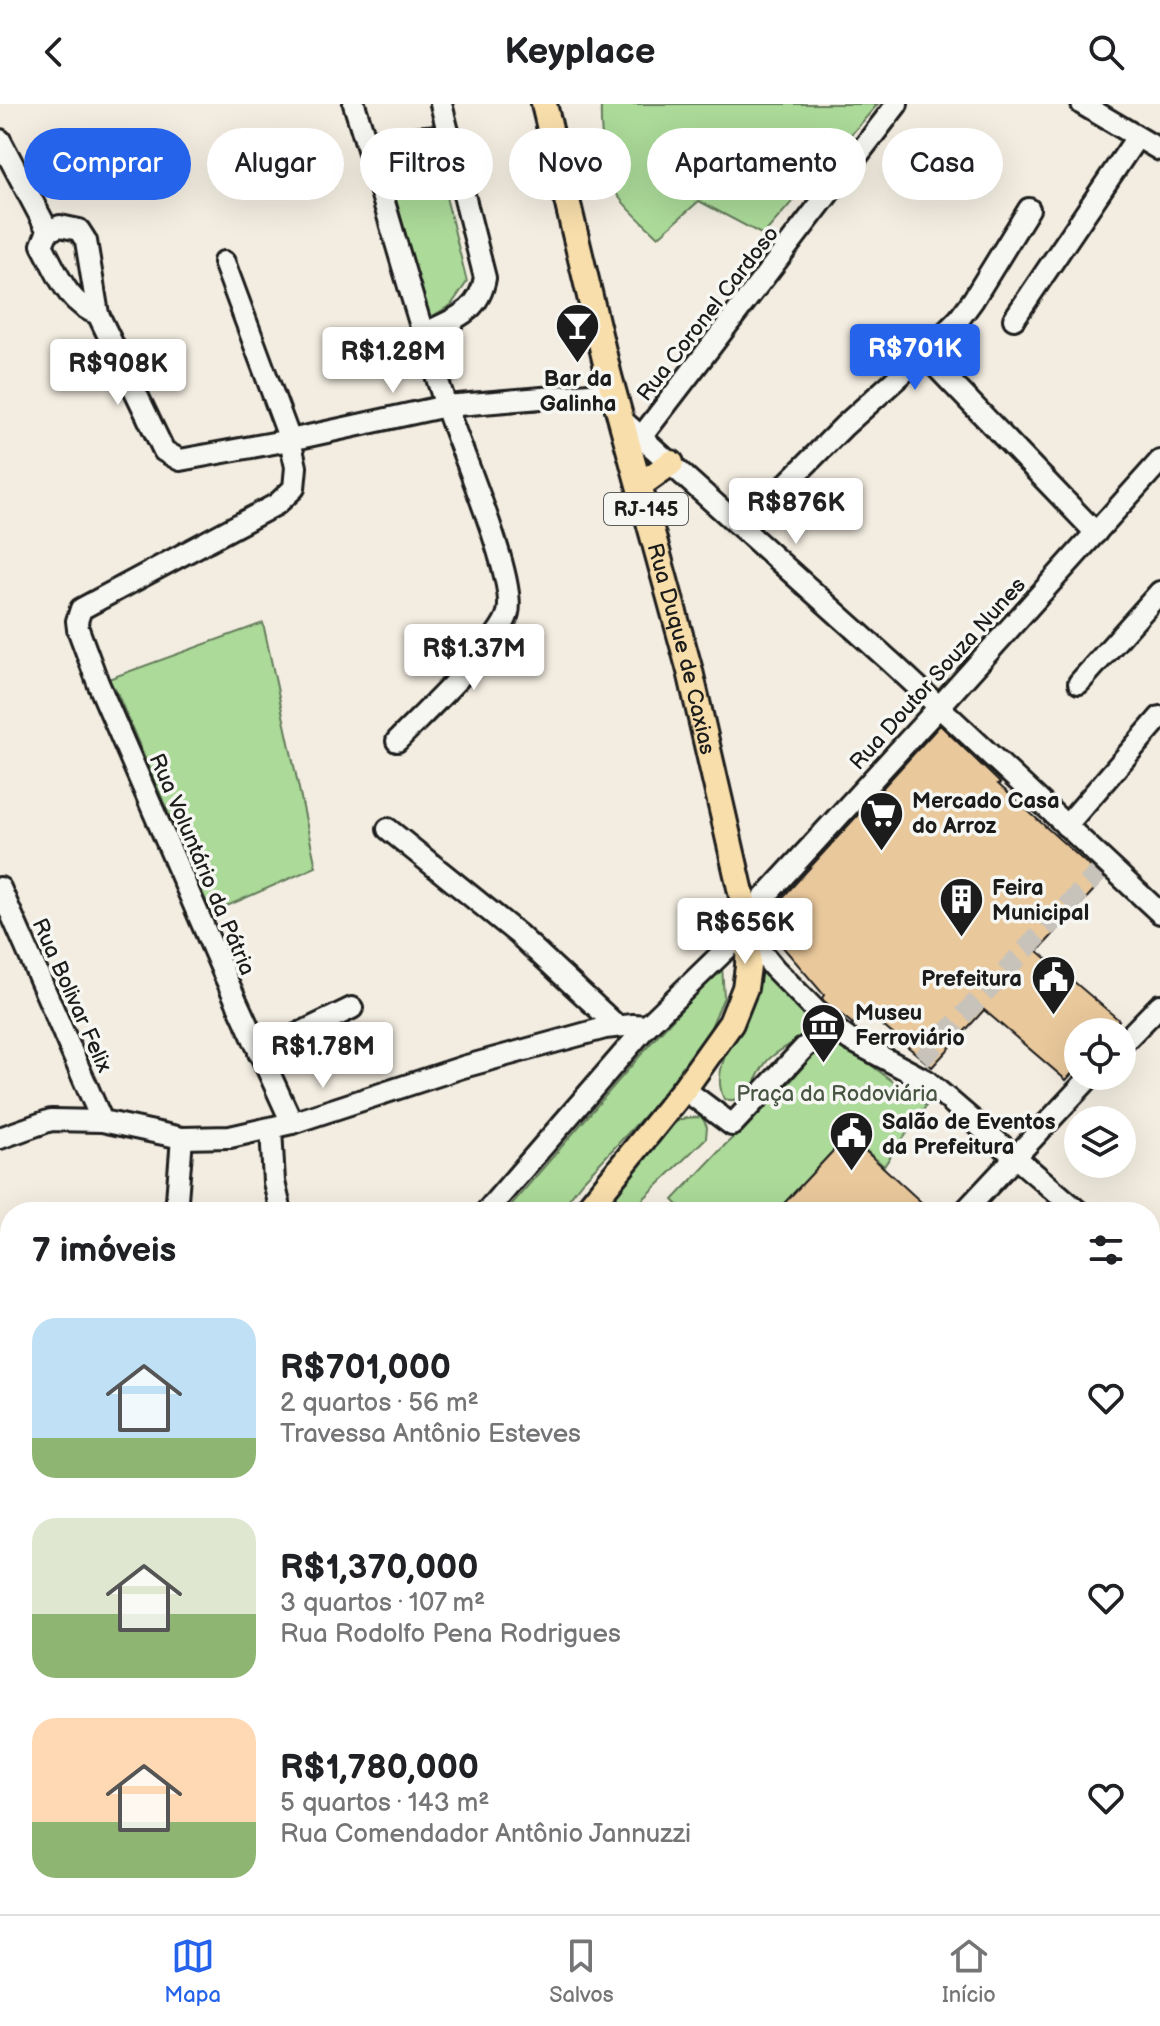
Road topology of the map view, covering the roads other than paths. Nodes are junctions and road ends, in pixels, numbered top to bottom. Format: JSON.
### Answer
{"nodes":[{"id":1,"x":354,"y":104,"type":"edge"},
{"id":2,"x":441,"y":104,"type":"edge"},
{"id":3,"x":544,"y":104,"type":"edge"},
{"id":4,"x":897,"y":104,"type":"edge"},
{"id":5,"x":1082,"y":104,"type":"edge"},
{"id":6,"x":362,"y":128,"type":"edge"},
{"id":7,"x":448,"y":128,"type":"edge"},
{"id":8,"x":1137,"y":137,"type":"junction"},
{"id":9,"x":0,"y":140,"type":"edge"},
{"id":10,"x":1160,"y":150,"type":"edge"},
{"id":11,"x":384,"y":200,"type":"edge"},
{"id":12,"x":466,"y":200,"type":"edge"},
{"id":13,"x":1029,"y":209,"type":"dead end"},
{"id":14,"x":48,"y":231,"type":"junction"},
{"id":15,"x":224,"y":262,"type":"dead end"},
{"id":16,"x":98,"y":314,"type":"junction"},
{"id":17,"x":1014,"y":319,"type":"dead end"},
{"id":18,"x":424,"y":334,"type":"junction"},
{"id":19,"x":924,"y":354,"type":"junction"},
{"id":20,"x":614,"y":392,"type":"junction"},
{"id":21,"x":446,"y":406,"type":"junction"},
{"id":22,"x":622,"y":420,"type":"junction"},
{"id":23,"x":642,"y":436,"type":"junction"},
{"id":24,"x":290,"y":440,"type":"junction"},
{"id":25,"x":1160,"y":461,"type":"edge"},
{"id":26,"x":671,"y":463,"type":"junction"},
{"id":27,"x":640,"y":485,"type":"junction"},
{"id":28,"x":743,"y":528,"type":"junction"},
{"id":29,"x":1096,"y":533,"type":"junction"},
{"id":30,"x":1160,"y":592,"type":"edge"},
{"id":31,"x":1079,"y":683,"type":"dead end"},
{"id":32,"x":939,"y":707,"type":"junction"},
{"id":33,"x":1160,"y":717,"type":"edge"},
{"id":34,"x":397,"y":741,"type":"dead end"},
{"id":35,"x":1066,"y":826,"type":"junction"},
{"id":36,"x":388,"y":829,"type":"dead end"},
{"id":37,"x":0,"y":888,"type":"edge"},
{"id":38,"x":1160,"y":913,"type":"edge"},
{"id":39,"x":749,"y":926,"type":"junction"},
{"id":40,"x":1160,"y":1005,"type":"edge"},
{"id":41,"x":352,"y":1008,"type":"dead end"},
{"id":42,"x":616,"y":1025,"type":"junction"},
{"id":43,"x":647,"y":1026,"type":"junction"},
{"id":44,"x":831,"y":1026,"type":"junction"},
{"id":45,"x":1136,"y":1030,"type":"edge"},
{"id":46,"x":259,"y":1053,"type":"junction"},
{"id":47,"x":684,"y":1089,"type":"junction"},
{"id":48,"x":1078,"y":1090,"type":"edge"},
{"id":49,"x":102,"y":1121,"type":"junction"},
{"id":50,"x":292,"y":1123,"type":"junction"},
{"id":51,"x":271,"y":1129,"type":"junction"},
{"id":52,"x":0,"y":1138,"type":"edge"},
{"id":53,"x":182,"y":1138,"type":"junction"},
{"id":54,"x":1014,"y":1157,"type":"junction"},
{"id":55,"x":177,"y":1202,"type":"edge"},
{"id":56,"x":279,"y":1202,"type":"edge"},
{"id":57,"x":495,"y":1202,"type":"edge"},
{"id":58,"x":593,"y":1202,"type":"edge"},
{"id":59,"x":973,"y":1202,"type":"edge"},
{"id":60,"x":1067,"y":1202,"type":"edge"}],
"edges":[{"from":1,"to":6,"type":"street"},
{"from":2,"to":7,"type":"street"},
{"from":3,"to":20,"type":"main road","name":"Rua Duque de Caxias","number":"RJ-145"},
{"from":4,"to":23,"type":"street","name":"Rua Coronel Cardoso"},
{"from":5,"to":8,"type":"street"},
{"from":8,"to":10,"type":"street"},
{"from":8,"to":17,"type":"street"},
{"from":9,"to":14,"type":"street"},
{"from":11,"to":18,"type":"street"},
{"from":12,"to":18,"type":"street"},
{"from":13,"to":19,"type":"street"},
{"from":14,"to":16,"type":"street"},
{"from":14,"to":16,"type":"street"},
{"from":15,"to":24,"type":"street"},
{"from":16,"to":24,"type":"street"},
{"from":18,"to":21,"type":"street"},
{"from":19,"to":28,"type":"street"},
{"from":19,"to":29,"type":"street"},
{"from":20,"to":21,"type":"street"},
{"from":20,"to":22,"type":"main road","name":"Rua Duque de Caxias","number":"RJ-145"},
{"from":21,"to":24,"type":"street"},
{"from":21,"to":34,"type":"street"},
{"from":22,"to":23,"type":"street"},
{"from":22,"to":27,"type":"main road","name":"Rua Duque de Caxias","number":"RJ-145"},
{"from":23,"to":26,"type":"street"},
{"from":24,"to":46,"type":"street","name":"Rua Voluntário da Pátria"},
{"from":25,"to":29,"type":"street","name":"Rua Doutor Souza Nunes"},
{"from":26,"to":27,"type":"main road"},
{"from":26,"to":28,"type":"street"},
{"from":27,"to":39,"type":"main road","name":"Rua Duque de Caxias","number":"RJ-145"},
{"from":28,"to":32,"type":"street"},
{"from":29,"to":32,"type":"street","name":"Rua Doutor Souza Nunes"},
{"from":30,"to":31,"type":"street"},
{"from":32,"to":35,"type":"street"},
{"from":32,"to":39,"type":"street","name":"Rua Doutor Souza Nunes"},
{"from":33,"to":35,"type":"street"},
{"from":35,"to":38,"type":"street"},
{"from":36,"to":42,"type":"street"},
{"from":37,"to":49,"type":"street","name":"Rua Bolivar Felix"},
{"from":39,"to":43,"type":"street","name":"Rua Doutor Souza Nunes"},
{"from":39,"to":44,"type":"street"},
{"from":39,"to":47,"type":"main road","number":"RJ-145"},
{"from":40,"to":45,"type":"street"},
{"from":41,"to":46,"type":"street"},
{"from":42,"to":43,"type":"street"},
{"from":42,"to":50,"type":"street"},
{"from":43,"to":57,"type":"street","name":"Rua Doutor Souza Nunes"},
{"from":44,"to":47,"type":"street"},
{"from":44,"to":54,"type":"street"},
{"from":46,"to":50,"type":"street","name":"Rua Voluntário da Pátria"},
{"from":47,"to":58,"type":"main road","number":"RJ-145"},
{"from":48,"to":54,"type":"street"},
{"from":49,"to":52,"type":"street"},
{"from":49,"to":53,"type":"street"},
{"from":50,"to":51,"type":"street"},
{"from":51,"to":53,"type":"street"},
{"from":51,"to":56,"type":"street"},
{"from":53,"to":55,"type":"street"},
{"from":54,"to":59,"type":"street"},
{"from":54,"to":60,"type":"street"}]}
